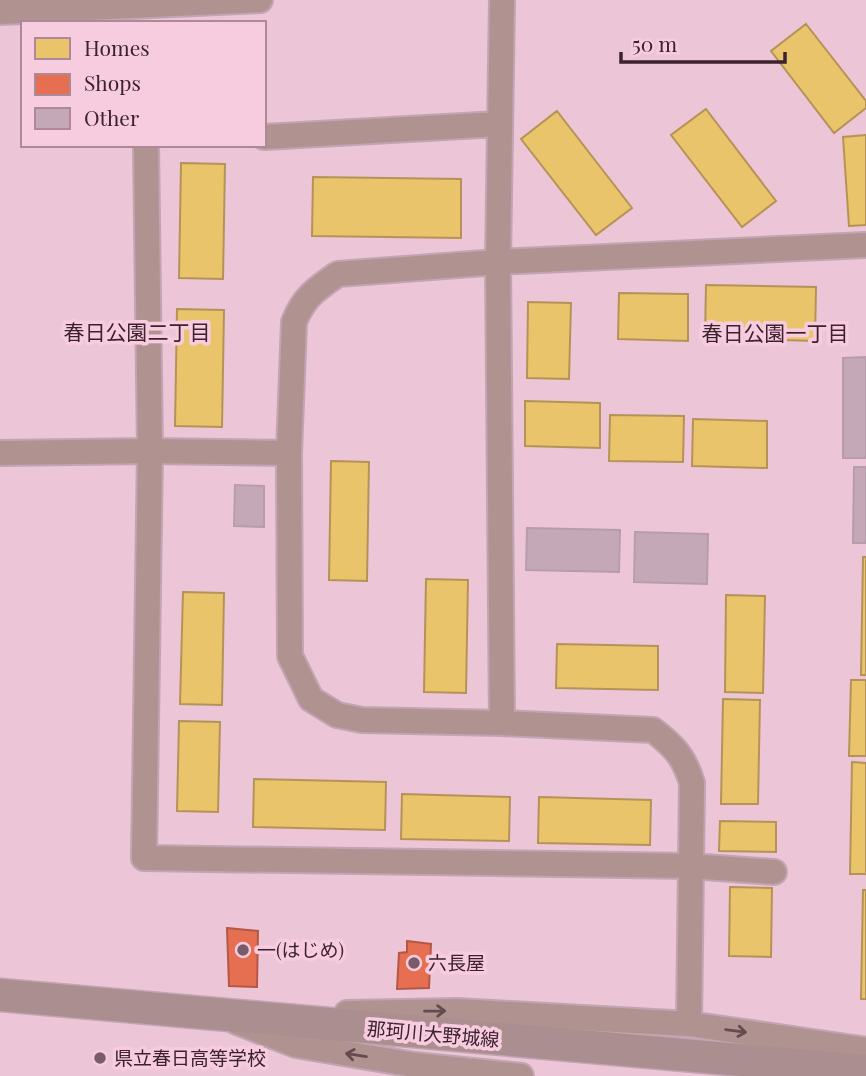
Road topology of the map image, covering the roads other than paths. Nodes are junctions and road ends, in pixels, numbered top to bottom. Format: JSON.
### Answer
{"nodes":[{"id":1,"x":260,"y":0,"type":"edge"},
{"id":2,"x":502,"y":0,"type":"edge"},
{"id":3,"x":0,"y":12,"type":"edge"},
{"id":4,"x":499,"y":124,"type":"junction"},
{"id":5,"x":266,"y":137,"type":"edge"},
{"id":6,"x":146,"y":147,"type":"edge"},
{"id":7,"x":866,"y":245,"type":"edge"},
{"id":8,"x":498,"y":262,"type":"junction"},
{"id":9,"x":150,"y":451,"type":"junction"},
{"id":10,"x":0,"y":453,"type":"edge"},
{"id":11,"x":289,"y":453,"type":"junction"},
{"id":12,"x":502,"y":723,"type":"junction"},
{"id":13,"x":690,"y":866,"type":"junction"},
{"id":14,"x":774,"y":872,"type":"dead end"},
{"id":15,"x":0,"y":995,"type":"edge"},
{"id":16,"x":220,"y":1015,"type":"junction"},
{"id":17,"x":689,"y":1024,"type":"junction"},
{"id":18,"x":866,"y":1050,"type":"edge"},
{"id":19,"x":866,"y":1071,"type":"edge"},
{"id":20,"x":521,"y":1076,"type":"edge"}],
"edges":[{"from":1,"to":3,"type":"street"},
{"from":2,"to":4,"type":"street"},
{"from":4,"to":5,"type":"street"},
{"from":4,"to":8,"type":"street"},
{"from":6,"to":9,"type":"street"},
{"from":7,"to":8,"type":"street"},
{"from":8,"to":11,"type":"street"},
{"from":8,"to":12,"type":"street"},
{"from":9,"to":10,"type":"street"},
{"from":9,"to":11,"type":"street"},
{"from":9,"to":13,"type":"street"},
{"from":11,"to":12,"type":"street"},
{"from":12,"to":13,"type":"street"},
{"from":13,"to":14,"type":"street"},
{"from":13,"to":17,"type":"street"},
{"from":15,"to":16,"type":"main road","name":"那珂川大野城線"},
{"from":16,"to":17,"type":"street","one_way":true},
{"from":16,"to":19,"type":"main road","name":"那珂川大野城線"},
{"from":20,"to":16,"type":"street","one_way":true},
{"from":17,"to":18,"type":"street","one_way":true}]}
